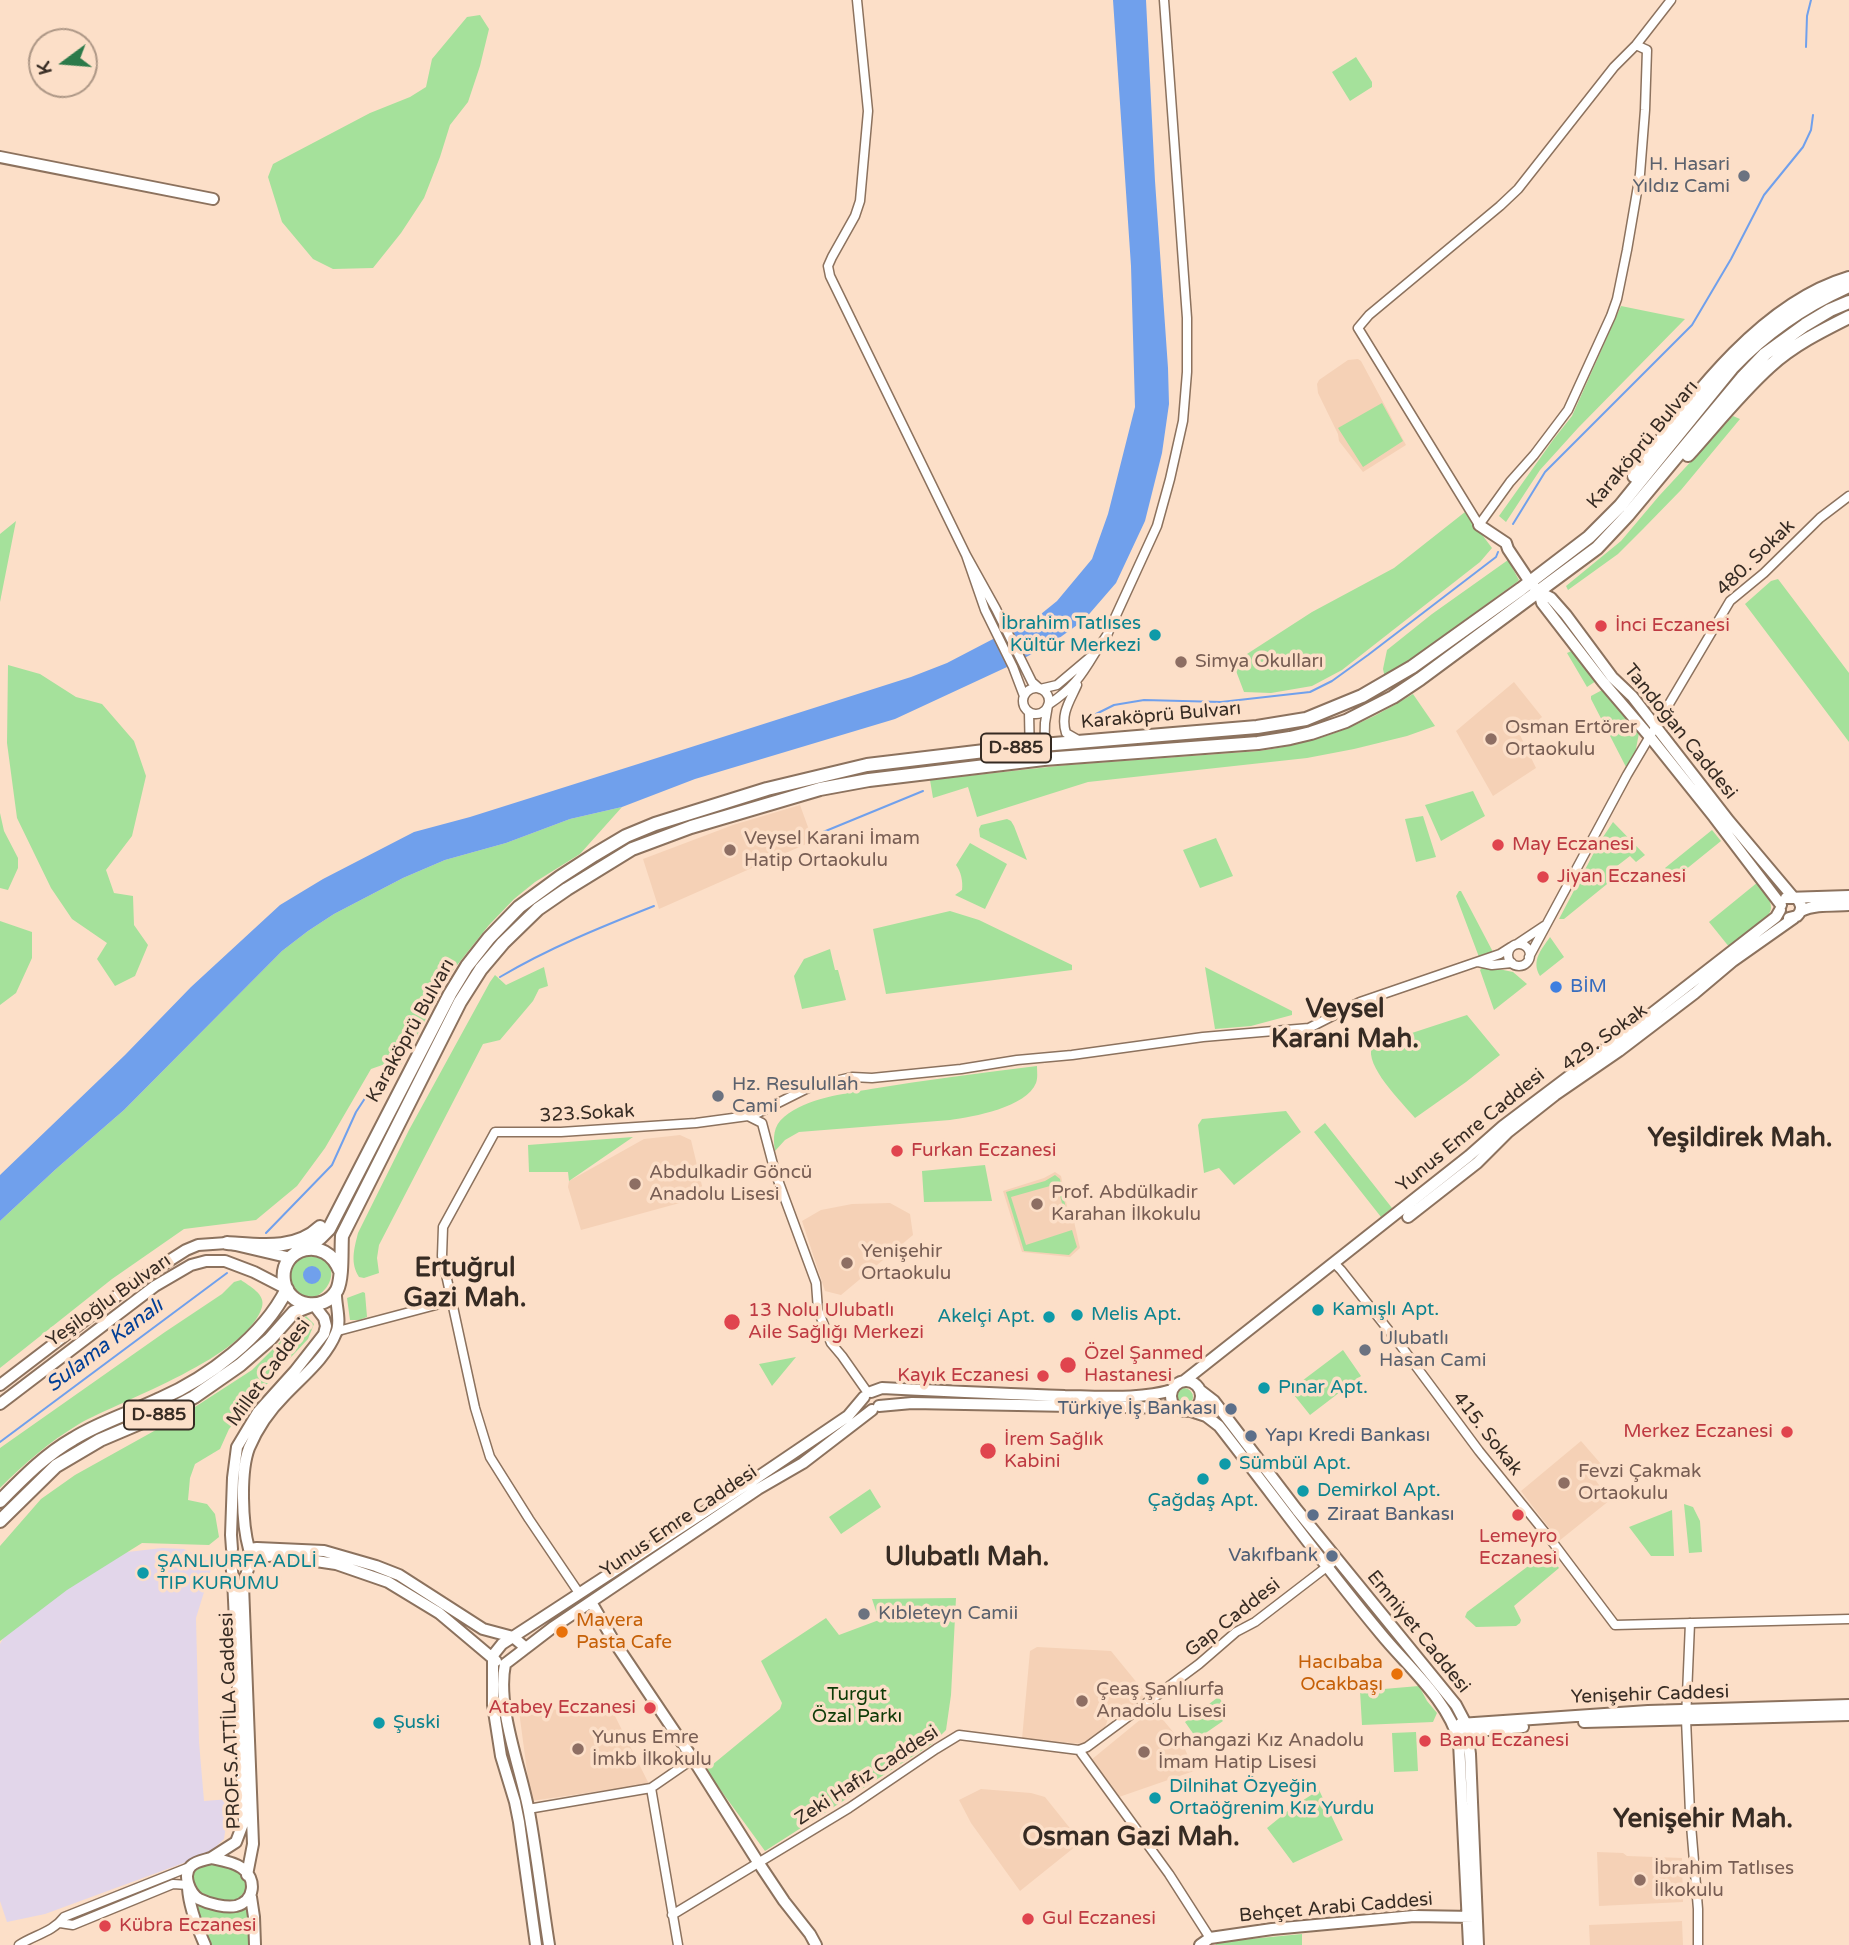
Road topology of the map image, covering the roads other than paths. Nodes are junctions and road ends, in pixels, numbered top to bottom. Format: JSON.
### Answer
{"nodes":[{"id":1,"x":857,"y":0,"type":"edge"},
{"id":2,"x":1164,"y":0,"type":"edge"},
{"id":3,"x":1671,"y":0,"type":"edge"},
{"id":4,"x":1636,"y":45,"type":"junction"},
{"id":5,"x":0,"y":157,"type":"edge"},
{"id":6,"x":213,"y":199,"type":"dead end"},
{"id":7,"x":1849,"y":278,"type":"edge"},
{"id":8,"x":1849,"y":286,"type":"edge"},
{"id":9,"x":1849,"y":302,"type":"edge"},
{"id":10,"x":1849,"y":317,"type":"edge"},
{"id":11,"x":1649,"y":490,"type":"junction"},
{"id":12,"x":1849,"y":496,"type":"edge"},
{"id":13,"x":1620,"y":506,"type":"junction"},
{"id":14,"x":1479,"y":525,"type":"junction"},
{"id":15,"x":966,"y":555,"type":"junction"},
{"id":16,"x":1535,"y":587,"type":"junction"},
{"id":17,"x":1095,"y":653,"type":"junction"},
{"id":18,"x":1079,"y":680,"type":"junction"},
{"id":19,"x":1040,"y":689,"type":"junction"},
{"id":20,"x":1024,"y":696,"type":"junction"},
{"id":21,"x":1048,"y":705,"type":"junction"},
{"id":22,"x":1029,"y":712,"type":"junction"},
{"id":23,"x":1653,"y":732,"type":"junction"},
{"id":24,"x":1082,"y":742,"type":"junction"},
{"id":25,"x":1039,"y":750,"type":"junction"},
{"id":26,"x":1849,"y":896,"type":"edge"},
{"id":27,"x":1795,"y":897,"type":"junction"},
{"id":28,"x":1849,"y":905,"type":"edge"},
{"id":29,"x":1781,"y":907,"type":"junction"},
{"id":30,"x":1797,"y":914,"type":"junction"},
{"id":31,"x":1547,"y":924,"type":"junction"},
{"id":32,"x":1514,"y":945,"type":"junction"},
{"id":33,"x":1530,"y":957,"type":"junction"},
{"id":34,"x":1475,"y":962,"type":"junction"},
{"id":35,"x":1512,"y":963,"type":"junction"},
{"id":36,"x":748,"y":1116,"type":"junction"},
{"id":37,"x":340,"y":1207,"type":"junction"},
{"id":38,"x":1408,"y":1217,"type":"dead end"},
{"id":39,"x":227,"y":1243,"type":"junction"},
{"id":40,"x":304,"y":1250,"type":"junction"},
{"id":41,"x":290,"y":1258,"type":"junction"},
{"id":42,"x":1334,"y":1263,"type":"junction"},
{"id":43,"x":340,"y":1271,"type":"junction"},
{"id":44,"x":287,"y":1289,"type":"junction"},
{"id":45,"x":336,"y":1291,"type":"junction"},
{"id":46,"x":451,"y":1301,"type":"junction"},
{"id":47,"x":314,"y":1305,"type":"junction"},
{"id":48,"x":338,"y":1331,"type":"junction"},
{"id":49,"x":1184,"y":1381,"type":"junction"},
{"id":50,"x":0,"y":1385,"type":"edge"},
{"id":51,"x":1172,"y":1390,"type":"junction"},
{"id":52,"x":1201,"y":1391,"type":"junction"},
{"id":53,"x":868,"y":1394,"type":"junction"},
{"id":54,"x":0,"y":1404,"type":"edge"},
{"id":55,"x":876,"y":1408,"type":"junction"},
{"id":56,"x":1177,"y":1408,"type":"junction"},
{"id":57,"x":1191,"y":1411,"type":"junction"},
{"id":58,"x":0,"y":1501,"type":"edge"},
{"id":59,"x":0,"y":1521,"type":"edge"},
{"id":60,"x":232,"y":1549,"type":"junction"},
{"id":61,"x":249,"y":1549,"type":"junction"},
{"id":62,"x":1332,"y":1562,"type":"junction"},
{"id":63,"x":231,"y":1564,"type":"junction"},
{"id":64,"x":250,"y":1565,"type":"junction"},
{"id":65,"x":579,"y":1594,"type":"junction"},
{"id":66,"x":591,"y":1602,"type":"junction"},
{"id":67,"x":1849,"y":1619,"type":"edge"},
{"id":68,"x":1690,"y":1623,"type":"junction"},
{"id":69,"x":513,"y":1637,"type":"junction"},
{"id":70,"x":526,"y":1648,"type":"junction"},
{"id":71,"x":493,"y":1661,"type":"junction"},
{"id":72,"x":505,"y":1664,"type":"junction"},
{"id":73,"x":1849,"y":1705,"type":"edge"},
{"id":74,"x":1687,"y":1714,"type":"junction"},
{"id":75,"x":1849,"y":1715,"type":"edge"},
{"id":76,"x":1461,"y":1728,"type":"junction"},
{"id":77,"x":1079,"y":1750,"type":"junction"},
{"id":78,"x":693,"y":1759,"type":"junction"},
{"id":79,"x":651,"y":1788,"type":"junction"},
{"id":80,"x":528,"y":1809,"type":"junction"},
{"id":81,"x":211,"y":1858,"type":"junction"},
{"id":82,"x":758,"y":1862,"type":"junction"},
{"id":83,"x":192,"y":1866,"type":"junction"},
{"id":84,"x":247,"y":1875,"type":"junction"},
{"id":85,"x":188,"y":1885,"type":"junction"},
{"id":86,"x":251,"y":1897,"type":"junction"},
{"id":87,"x":672,"y":1915,"type":"junction"},
{"id":88,"x":1472,"y":1917,"type":"junction"},
{"id":89,"x":60,"y":1923,"type":"junction"},
{"id":90,"x":1205,"y":1941,"type":"edge"},
{"id":91,"x":19,"y":1945,"type":"edge"},
{"id":92,"x":205,"y":1945,"type":"edge"},
{"id":93,"x":254,"y":1945,"type":"edge"},
{"id":94,"x":536,"y":1945,"type":"edge"},
{"id":95,"x":549,"y":1945,"type":"edge"},
{"id":96,"x":678,"y":1945,"type":"edge"},
{"id":97,"x":816,"y":1945,"type":"edge"},
{"id":98,"x":1469,"y":1945,"type":"edge"},
{"id":99,"x":1478,"y":1945,"type":"edge"},
{"id":100,"x":1698,"y":1945,"type":"edge"}],
"edges":[{"from":1,"to":15,"type":"street"},
{"from":2,"to":17,"type":"street"},
{"from":3,"to":4,"type":"street"},
{"from":4,"to":14,"type":"street"},
{"from":4,"to":14,"type":"street"},
{"from":5,"to":6,"type":"main road"},
{"from":7,"to":13,"type":"highway"},
{"from":8,"to":13,"type":"highway","name":"Karaköprü Bulvarı","number":"D-885"},
{"from":9,"to":11,"type":"highway","name":"Karaköprü Bulvarı","number":"D-885"},
{"from":10,"to":11,"type":"highway"},
{"from":11,"to":16,"type":"highway","name":"Karaköprü Bulvarı","number":"D-885"},
{"from":12,"to":23,"type":"street","name":"480. Sokak"},
{"from":13,"to":16,"type":"highway","name":"Karaköprü Bulvarı","number":"D-885"},
{"from":14,"to":16,"type":"main road","name":"Tandoğan Caddesi"},
{"from":15,"to":19,"type":"street"},
{"from":15,"to":20,"type":"street"},
{"from":16,"to":23,"type":"main road","name":"Tandoğan Caddesi"},
{"from":16,"to":24,"type":"highway","name":"Karaköprü Bulvarı","number":"D-885"},
{"from":16,"to":25,"type":"highway","name":"Karaköprü Bulvarı","number":"D-885"},
{"from":17,"to":18,"type":"street"},
{"from":17,"to":19,"type":"street"},
{"from":18,"to":21,"type":"street"},
{"from":18,"to":24,"type":"street"},
{"from":19,"to":20,"type":"street"},
{"from":19,"to":21,"type":"street"},
{"from":20,"to":22,"type":"street"},
{"from":21,"to":22,"type":"street"},
{"from":21,"to":25,"type":"street"},
{"from":22,"to":25,"type":"street"},
{"from":23,"to":27,"type":"main road","name":"Tandoğan Caddesi"},
{"from":23,"to":29,"type":"main road","name":"Tandoğan Caddesi"},
{"from":23,"to":31,"type":"street","name":"480. Sokak"},
{"from":24,"to":25,"type":"highway","name":"Karaköprü Bulvarı","number":"D-885"},
{"from":25,"to":37,"type":"highway","name":"Karaköprü Bulvarı","number":"D-885"},
{"from":25,"to":43,"type":"highway","name":"Karaköprü Bulvarı","number":"D-885"},
{"from":26,"to":27,"type":"main road"},
{"from":27,"to":29,"type":"main road"},
{"from":27,"to":30,"type":"main road"},
{"from":28,"to":30,"type":"main road"},
{"from":29,"to":30,"type":"main road"},
{"from":29,"to":42,"type":"main road","name":"Yunus Emre Caddesi"},
{"from":30,"to":38,"type":"main road","name":"429. Sokak"},
{"from":31,"to":32,"type":"street","name":"323.Sokak"},
{"from":31,"to":33,"type":"street","name":"480. Sokak"},
{"from":32,"to":33,"type":"street"},
{"from":32,"to":34,"type":"street","name":"323.Sokak"},
{"from":32,"to":35,"type":"street"},
{"from":33,"to":35,"type":"street"},
{"from":34,"to":35,"type":"street"},
{"from":34,"to":36,"type":"street","name":"323.Sokak"},
{"from":36,"to":46,"type":"street","name":"323.Sokak"},
{"from":36,"to":53,"type":"street"},
{"from":37,"to":39,"type":"highway"},
{"from":37,"to":40,"type":"highway","name":"Karaköprü Bulvarı","number":"D-885"},
{"from":39,"to":41,"type":"main road","name":"Yeşiloğlu Bulvarı"},
{"from":39,"to":50,"type":"main road","name":"Yeşiloğlu Bulvarı"},
{"from":40,"to":41,"type":"highway","number":"D-885"},
{"from":40,"to":43,"type":"highway"},
{"from":41,"to":44,"type":"highway","number":"D-885"},
{"from":42,"to":49,"type":"main road","name":"Yunus Emre Caddesi"},
{"from":42,"to":68,"type":"street","name":"415. Sokak"},
{"from":43,"to":45,"type":"highway"},
{"from":44,"to":47,"type":"highway"},
{"from":44,"to":54,"type":"main road","name":"Yeşiloğlu Bulvarı"},
{"from":44,"to":58,"type":"highway","number":"D-885"},
{"from":45,"to":47,"type":"highway"},
{"from":45,"to":48,"type":"main road","name":"Millet Caddesi"},
{"from":46,"to":48,"type":"street"},
{"from":46,"to":65,"type":"street","name":"323.Sokak"},
{"from":47,"to":59,"type":"highway","number":"D-885"},
{"from":47,"to":60,"type":"main road","name":"Millet Caddesi"},
{"from":48,"to":61,"type":"main road","name":"Millet Caddesi"},
{"from":49,"to":51,"type":"main road"},
{"from":49,"to":52,"type":"main road"},
{"from":51,"to":53,"type":"main road"},
{"from":51,"to":56,"type":"main road"},
{"from":52,"to":57,"type":"main road"},
{"from":52,"to":62,"type":"main road","name":"Emniyet Caddesi"},
{"from":53,"to":55,"type":"main road"},
{"from":53,"to":65,"type":"main road","name":"Yunus Emre Caddesi"},
{"from":55,"to":56,"type":"main road"},
{"from":55,"to":66,"type":"main road","name":"Yunus Emre Caddesi"},
{"from":56,"to":57,"type":"main road"},
{"from":57,"to":62,"type":"main road","name":"Emniyet Caddesi"},
{"from":60,"to":61,"type":"main road"},
{"from":60,"to":63,"type":"main road"},
{"from":61,"to":64,"type":"main road"},
{"from":61,"to":69,"type":"main road"},
{"from":62,"to":76,"type":"main road","name":"Emniyet Caddesi"},
{"from":62,"to":77,"type":"street","name":"Gap Caddesi"},
{"from":63,"to":64,"type":"main road"},
{"from":63,"to":81,"type":"main road"},
{"from":64,"to":71,"type":"main road"},
{"from":64,"to":84,"type":"main road","name":"PROF.S.ATTİLA Caddesi"},
{"from":65,"to":69,"type":"main road","name":"Yunus Emre Caddesi"},
{"from":66,"to":70,"type":"main road","name":"Yunus Emre Caddesi"},
{"from":66,"to":78,"type":"main road"},
{"from":67,"to":68,"type":"street"},
{"from":68,"to":74,"type":"street"},
{"from":69,"to":70,"type":"main road"},
{"from":69,"to":71,"type":"main road","name":"Yunus Emre Caddesi"},
{"from":70,"to":72,"type":"main road","name":"Yunus Emre Caddesi"},
{"from":71,"to":72,"type":"main road"},
{"from":71,"to":94,"type":"main road"},
{"from":72,"to":80,"type":"main road"},
{"from":73,"to":74,"type":"main road","name":"Yenişehir Caddesi"},
{"from":74,"to":75,"type":"main road","name":"Yenişehir Caddesi"},
{"from":74,"to":76,"type":"main road","name":"Yenişehir Caddesi"},
{"from":74,"to":100,"type":"street"},
{"from":76,"to":88,"type":"main road","name":"Emniyet Caddesi"},
{"from":77,"to":82,"type":"street","name":"Zeki Hafız Caddesi"},
{"from":77,"to":90,"type":"street"},
{"from":78,"to":79,"type":"street"},
{"from":78,"to":82,"type":"main road"},
{"from":79,"to":80,"type":"street"},
{"from":79,"to":87,"type":"street"},
{"from":80,"to":95,"type":"main road"},
{"from":81,"to":83,"type":"main road"},
{"from":81,"to":84,"type":"main road"},
{"from":82,"to":87,"type":"street","name":"Zeki Hafız Caddesi"},
{"from":82,"to":97,"type":"main road"},
{"from":83,"to":85,"type":"main road"},
{"from":83,"to":89,"type":"street"},
{"from":84,"to":86,"type":"main road"},
{"from":85,"to":86,"type":"main road"},
{"from":85,"to":89,"type":"street"},
{"from":85,"to":92,"type":"main road"},
{"from":86,"to":93,"type":"main road"},
{"from":87,"to":96,"type":"street"},
{"from":88,"to":90,"type":"main road","name":"Behçet Arabi Caddesi"},
{"from":88,"to":98,"type":"main road","name":"Emniyet Caddesi"},
{"from":88,"to":99,"type":"main road","name":"Emniyet Caddesi"},
{"from":89,"to":91,"type":"street"}]}
